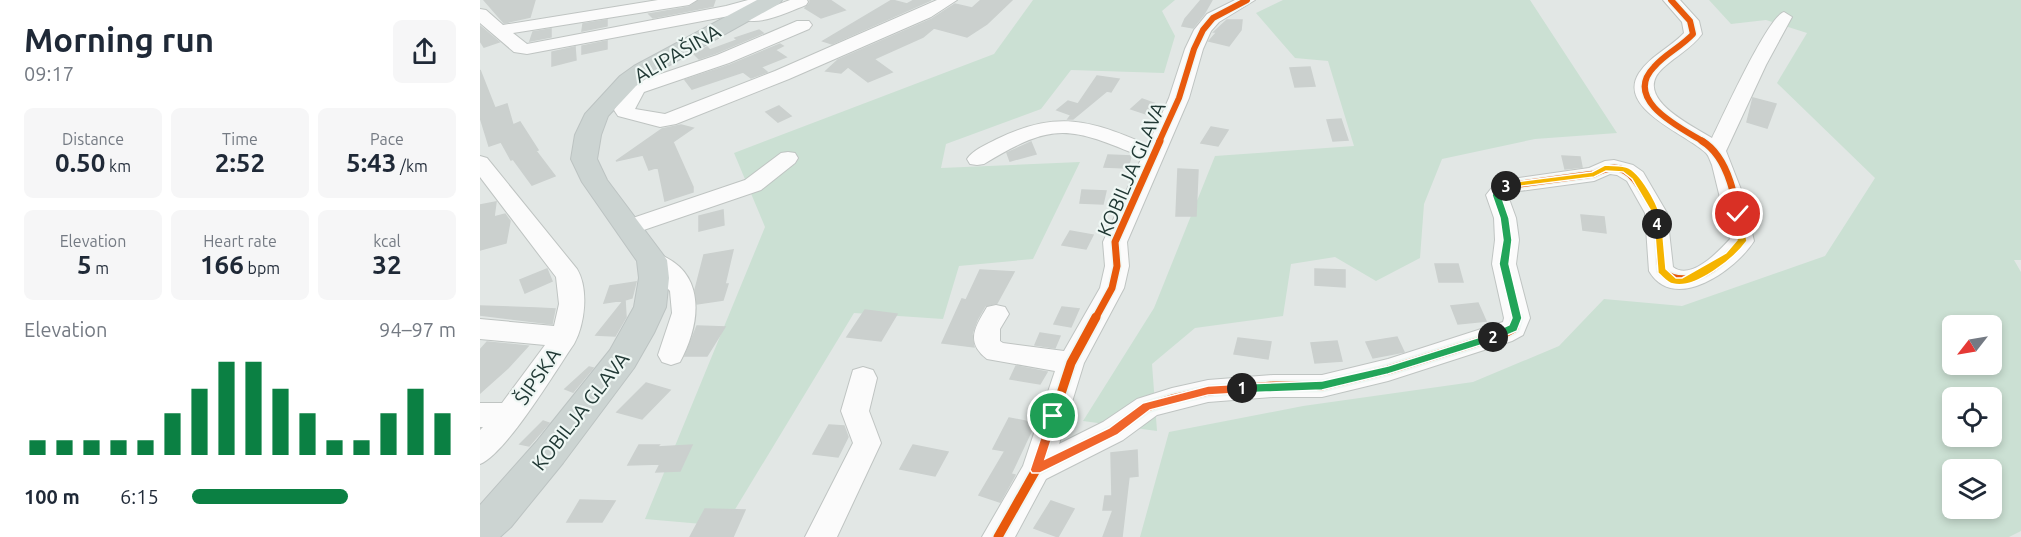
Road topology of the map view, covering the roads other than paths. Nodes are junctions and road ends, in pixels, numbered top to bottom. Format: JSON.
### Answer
{"nodes":[{"id":1,"x":689,"y":0,"type":"edge"},
{"id":2,"x":765,"y":0,"type":"edge"},
{"id":3,"x":772,"y":0,"type":"edge"},
{"id":4,"x":949,"y":0,"type":"edge"},
{"id":5,"x":1247,"y":0,"type":"edge"},
{"id":6,"x":1671,"y":0,"type":"edge"},
{"id":7,"x":800,"y":2,"type":"dead end"},
{"id":8,"x":480,"y":14,"type":"edge"},
{"id":9,"x":745,"y":15,"type":"junction"},
{"id":10,"x":1784,"y":17,"type":"dead end"},
{"id":11,"x":803,"y":24,"type":"dead end"},
{"id":12,"x":502,"y":30,"type":"junction"},
{"id":13,"x":632,"y":85,"type":"junction"},
{"id":14,"x":1716,"y":151,"type":"junction"},
{"id":15,"x":1153,"y":154,"type":"junction"},
{"id":16,"x":788,"y":158,"type":"dead end"},
{"id":17,"x":977,"y":159,"type":"dead end"},
{"id":18,"x":480,"y":163,"type":"edge"},
{"id":19,"x":629,"y":227,"type":"junction"},
{"id":20,"x":653,"y":269,"type":"junction"},
{"id":21,"x":996,"y":314,"type":"dead end"},
{"id":22,"x":480,"y":329,"type":"edge"},
{"id":23,"x":565,"y":337,"type":"junction"},
{"id":24,"x":671,"y":355,"type":"dead end"},
{"id":25,"x":1071,"y":363,"type":"junction"},
{"id":26,"x":863,"y":378,"type":"dead end"},
{"id":27,"x":510,"y":414,"type":"junction"},
{"id":28,"x":480,"y":415,"type":"edge"},
{"id":29,"x":480,"y":451,"type":"edge"},
{"id":30,"x":1036,"y":470,"type":"junction"},
{"id":31,"x":480,"y":530,"type":"edge"},
{"id":32,"x":821,"y":537,"type":"edge"},
{"id":33,"x":998,"y":537,"type":"edge"}],
"edges":[{"from":1,"to":12,"type":"street","name":"ALIPAŠINA"},
{"from":2,"to":12,"type":"street","name":"ALIPAŠINA"},
{"from":3,"to":9,"type":"main road","name":"ALIPAŠINA"},
{"from":4,"to":13,"type":"street"},
{"from":5,"to":15,"type":"street","name":"KOBILJA GLAVA"},
{"from":6,"to":14,"type":"street"},
{"from":7,"to":9,"type":"street"},
{"from":8,"to":12,"type":"street"},
{"from":9,"to":13,"type":"main road","name":"ALIPAŠINA"},
{"from":10,"to":14,"type":"street"},
{"from":11,"to":13,"type":"street"},
{"from":13,"to":19,"type":"main road","name":"ALIPAŠINA"},
{"from":14,"to":30,"type":"street"},
{"from":15,"to":17,"type":"street"},
{"from":15,"to":25,"type":"street","name":"KOBILJA GLAVA"},
{"from":16,"to":19,"type":"street"},
{"from":18,"to":23,"type":"street","name":"ŠIPSKA"},
{"from":19,"to":20,"type":"main road","name":"ALIPAŠINA"},
{"from":20,"to":24,"type":"street"},
{"from":20,"to":31,"type":"main road","name":"KOBILJA GLAVA"},
{"from":21,"to":25,"type":"street"},
{"from":22,"to":23,"type":"street","name":"ŠIPSKA"},
{"from":23,"to":27,"type":"street","name":"ŠIPSKA"},
{"from":25,"to":30,"type":"street","name":"KOBILJA GLAVA"},
{"from":26,"to":32,"type":"street"},
{"from":27,"to":28,"type":"street","name":"ŠIPSKA"},
{"from":27,"to":29,"type":"street","name":"ŠIPSKA"},
{"from":30,"to":33,"type":"street","name":"KOBILJA GLAVA"}]}
